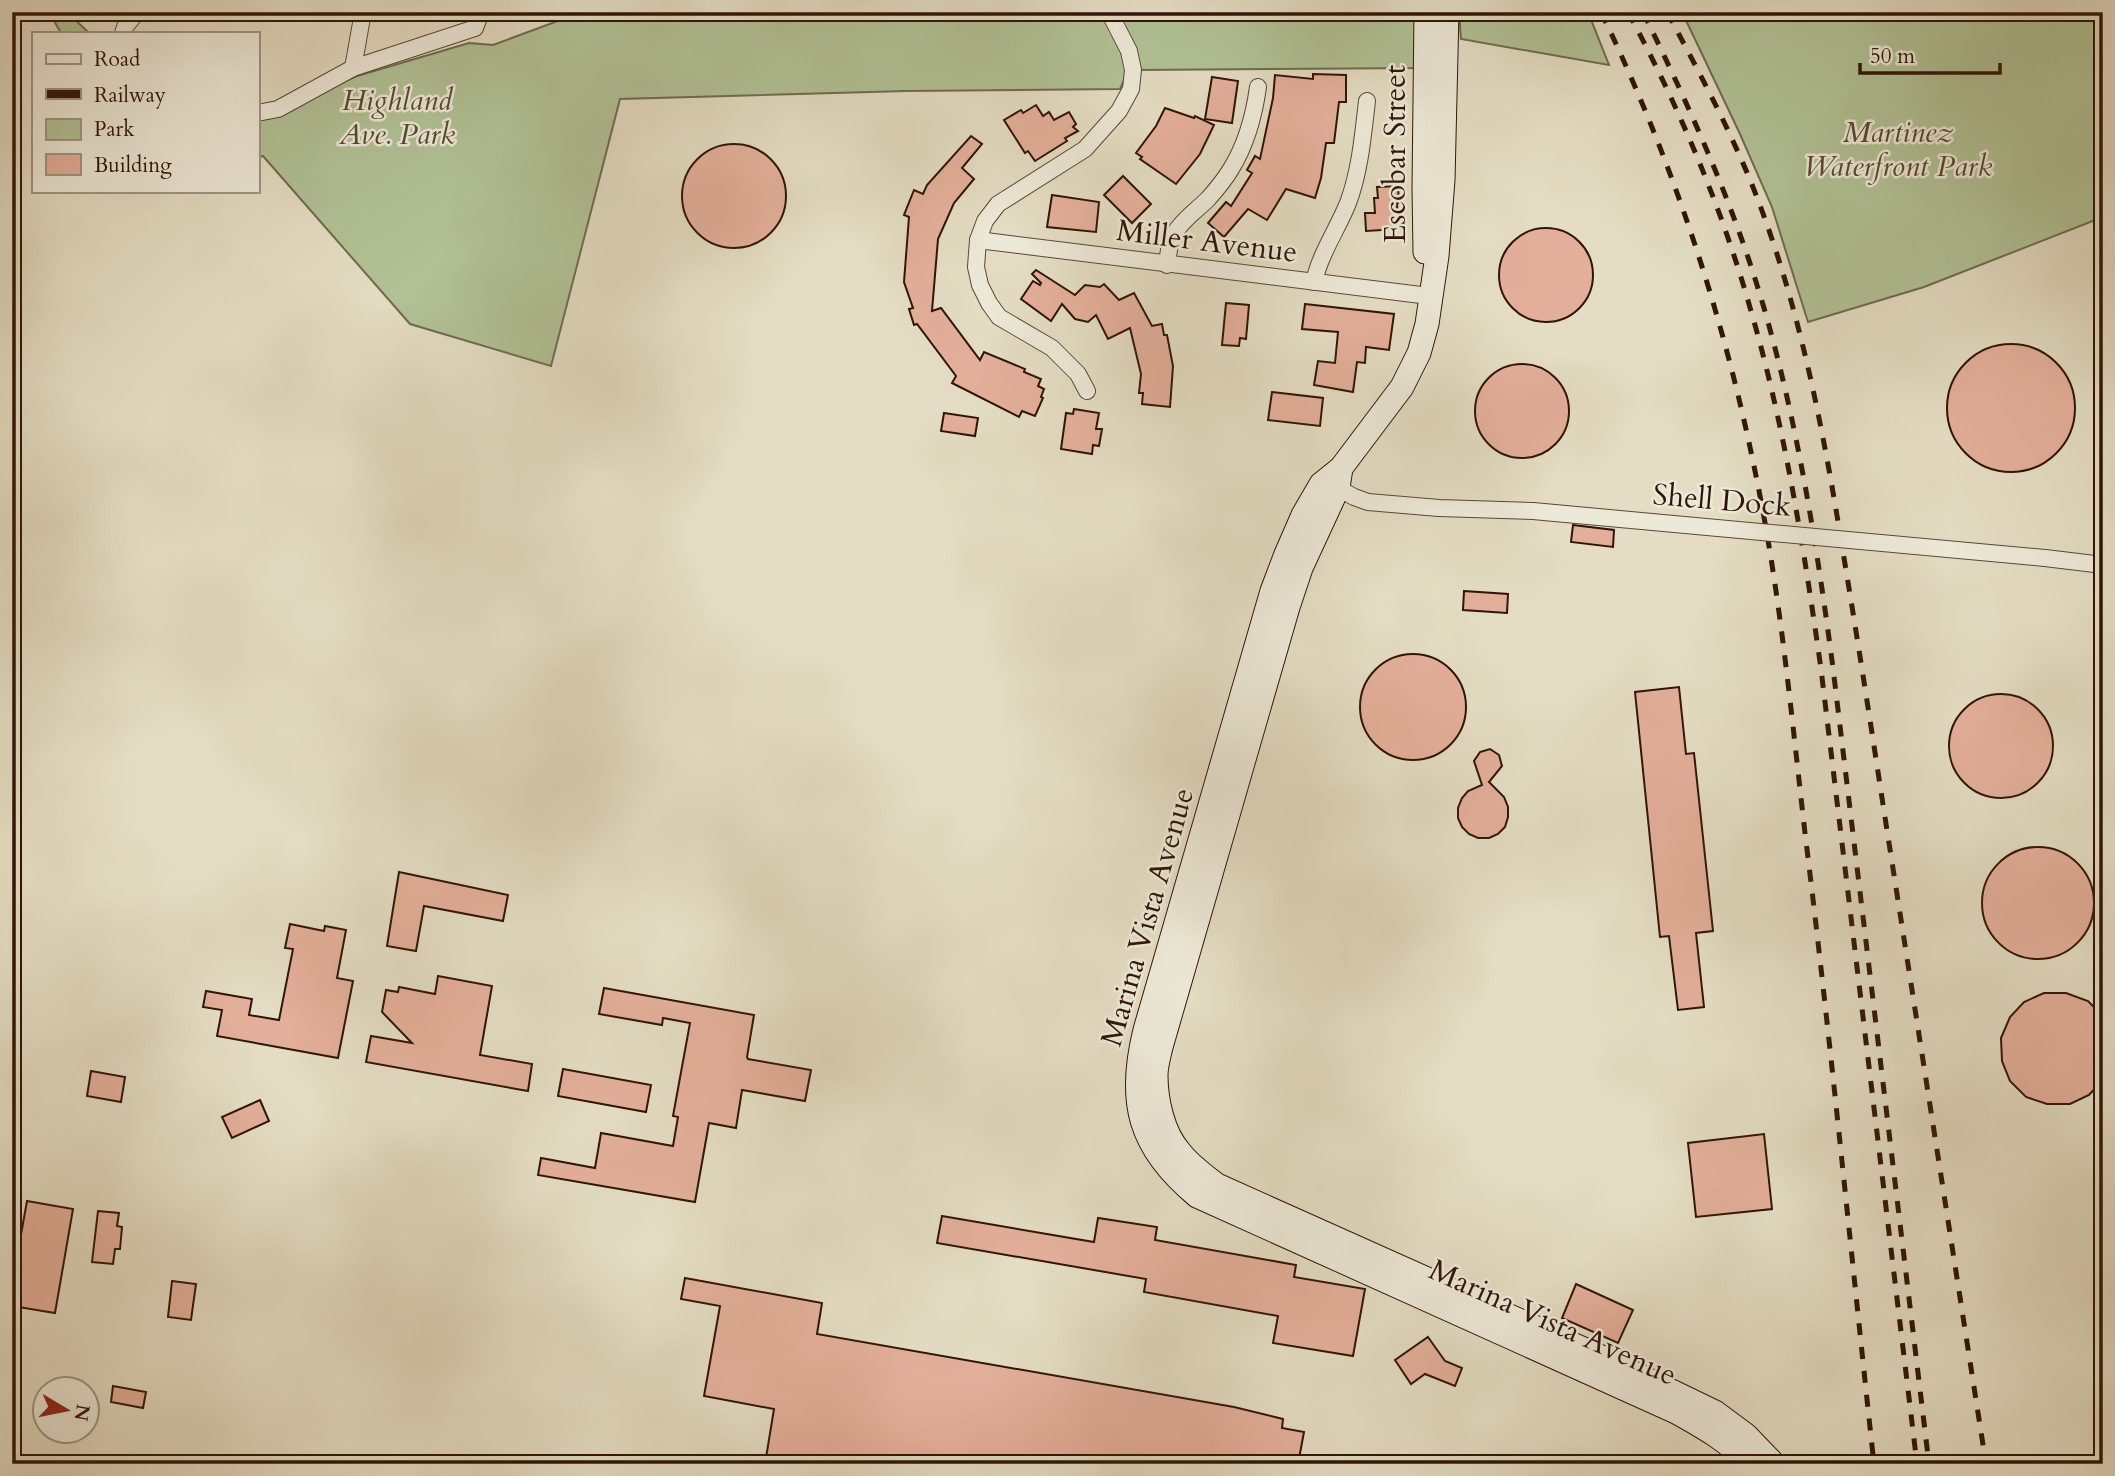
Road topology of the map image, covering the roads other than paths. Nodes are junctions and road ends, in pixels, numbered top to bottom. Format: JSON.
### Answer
{"nodes":[{"id":1,"x":137,"y":12,"type":"edge"},
{"id":2,"x":363,"y":12,"type":"edge"},
{"id":3,"x":481,"y":12,"type":"edge"},
{"id":4,"x":1109,"y":12,"type":"edge"},
{"id":5,"x":1426,"y":12,"type":"edge"},
{"id":6,"x":1447,"y":12,"type":"edge"},
{"id":7,"x":123,"y":32,"type":"edge"},
{"id":8,"x":353,"y":68,"type":"junction"},
{"id":9,"x":1258,"y":87,"type":"dead end"},
{"id":10,"x":1367,"y":101,"type":"dead end"},
{"id":11,"x":259,"y":113,"type":"edge"},
{"id":12,"x":978,"y":240,"type":"junction"},
{"id":13,"x":1167,"y":265,"type":"junction"},
{"id":14,"x":1314,"y":282,"type":"junction"},
{"id":15,"x":1429,"y":296,"type":"junction"},
{"id":16,"x":1087,"y":391,"type":"dead end"},
{"id":17,"x":1339,"y":478,"type":"junction"},
{"id":18,"x":2103,"y":565,"type":"edge"},
{"id":19,"x":1749,"y":1464,"type":"edge"},
{"id":20,"x":1774,"y":1464,"type":"edge"}],
"edges":[{"from":1,"to":7,"type":"street"},
{"from":2,"to":8,"type":"street"},
{"from":3,"to":8,"type":"street"},
{"from":4,"to":12,"type":"street"},
{"from":5,"to":15,"type":"main road","name":"Escobar Street"},
{"from":6,"to":15,"type":"main road","name":"Marina Vista Avenue"},
{"from":8,"to":11,"type":"street"},
{"from":9,"to":13,"type":"street"},
{"from":10,"to":14,"type":"street"},
{"from":12,"to":13,"type":"street","name":"Miller Avenue"},
{"from":12,"to":16,"type":"street"},
{"from":13,"to":14,"type":"street","name":"Miller Avenue"},
{"from":14,"to":15,"type":"street","name":"Miller Avenue"},
{"from":15,"to":17,"type":"main road","name":"Marina Vista Avenue"},
{"from":17,"to":18,"type":"street","name":"Shell Dock","bridge":true},
{"from":17,"to":19,"type":"main road","name":"Marina Vista Avenue"},
{"from":17,"to":20,"type":"main road","name":"Marina Vista Avenue"}]}
